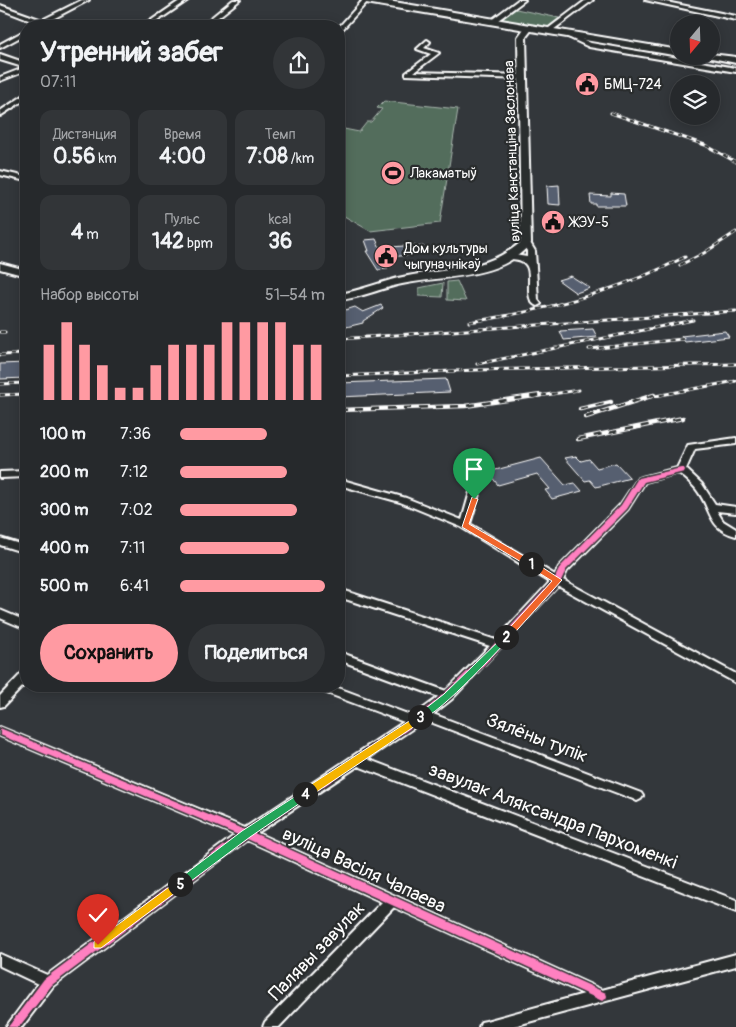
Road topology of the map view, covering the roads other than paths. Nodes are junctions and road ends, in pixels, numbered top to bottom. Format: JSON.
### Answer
{"nodes":[{"id":1,"x":86,"y":0,"type":"edge"},
{"id":2,"x":185,"y":0,"type":"edge"},
{"id":3,"x":237,"y":0,"type":"edge"},
{"id":4,"x":366,"y":0,"type":"edge"},
{"id":5,"x":522,"y":0,"type":"edge"},
{"id":6,"x":590,"y":0,"type":"edge"},
{"id":7,"x":648,"y":0,"type":"edge"},
{"id":8,"x":0,"y":6,"type":"edge"},
{"id":9,"x":736,"y":18,"type":"edge"},
{"id":10,"x":38,"y":20,"type":"edge"},
{"id":11,"x":47,"y":20,"type":"edge"},
{"id":12,"x":155,"y":20,"type":"edge"},
{"id":13,"x":212,"y":20,"type":"edge"},
{"id":14,"x":492,"y":22,"type":"junction"},
{"id":15,"x":345,"y":23,"type":"edge"},
{"id":16,"x":529,"y":28,"type":"junction"},
{"id":17,"x":547,"y":32,"type":"junction"},
{"id":18,"x":20,"y":35,"type":"edge"},
{"id":19,"x":570,"y":36,"type":"junction"},
{"id":20,"x":427,"y":42,"type":"dead end"},
{"id":21,"x":0,"y":46,"type":"edge"},
{"id":22,"x":670,"y":51,"type":"edge"},
{"id":23,"x":0,"y":57,"type":"edge"},
{"id":24,"x":720,"y":58,"type":"edge"},
{"id":25,"x":736,"y":60,"type":"edge"},
{"id":26,"x":20,"y":65,"type":"edge"},
{"id":27,"x":736,"y":70,"type":"edge"},
{"id":28,"x":20,"y":71,"type":"edge"},
{"id":29,"x":524,"y":77,"type":"junction"},
{"id":30,"x":0,"y":79,"type":"edge"},
{"id":31,"x":20,"y":101,"type":"edge"},
{"id":32,"x":0,"y":114,"type":"edge"},
{"id":33,"x":0,"y":173,"type":"edge"},
{"id":34,"x":20,"y":178,"type":"edge"},
{"id":35,"x":526,"y":243,"type":"junction"},
{"id":36,"x":508,"y":256,"type":"junction"},
{"id":37,"x":530,"y":265,"type":"junction"},
{"id":38,"x":0,"y":266,"type":"edge"},
{"id":39,"x":20,"y":271,"type":"edge"},
{"id":40,"x":345,"y":296,"type":"edge"},
{"id":41,"x":537,"y":304,"type":"dead end"},
{"id":42,"x":736,"y":442,"type":"edge"},
{"id":43,"x":483,"y":464,"type":"dead end"},
{"id":44,"x":681,"y":470,"type":"junction"},
{"id":45,"x":20,"y":474,"type":"edge"},
{"id":46,"x":0,"y":475,"type":"edge"},
{"id":47,"x":345,"y":484,"type":"edge"},
{"id":48,"x":712,"y":507,"type":"junction"},
{"id":49,"x":736,"y":510,"type":"edge"},
{"id":50,"x":465,"y":525,"type":"junction"},
{"id":51,"x":736,"y":533,"type":"edge"},
{"id":52,"x":0,"y":541,"type":"edge"},
{"id":53,"x":20,"y":548,"type":"edge"},
{"id":54,"x":558,"y":580,"type":"junction"},
{"id":55,"x":345,"y":595,"type":"edge"},
{"id":56,"x":0,"y":614,"type":"edge"},
{"id":57,"x":20,"y":622,"type":"edge"},
{"id":58,"x":498,"y":645,"type":"junction"},
{"id":59,"x":345,"y":658,"type":"edge"},
{"id":60,"x":736,"y":679,"type":"edge"},
{"id":61,"x":20,"y":682,"type":"edge"},
{"id":62,"x":339,"y":692,"type":"edge"},
{"id":63,"x":448,"y":696,"type":"junction"},
{"id":64,"x":0,"y":702,"type":"edge"},
{"id":65,"x":419,"y":718,"type":"junction"},
{"id":66,"x":0,"y":732,"type":"edge"},
{"id":67,"x":356,"y":760,"type":"junction"},
{"id":68,"x":637,"y":796,"type":"dead end"},
{"id":69,"x":246,"y":834,"type":"junction"},
{"id":70,"x":392,"y":900,"type":"junction"},
{"id":71,"x":736,"y":906,"type":"edge"},
{"id":72,"x":0,"y":960,"type":"edge"},
{"id":73,"x":736,"y":960,"type":"edge"},
{"id":74,"x":48,"y":982,"type":"junction"},
{"id":75,"x":602,"y":996,"type":"junction"},
{"id":76,"x":13,"y":1027,"type":"edge"},
{"id":77,"x":270,"y":1027,"type":"edge"},
{"id":78,"x":486,"y":1027,"type":"edge"}],
"edges":[{"from":1,"to":11,"type":"street"},
{"from":2,"to":12,"type":"street"},
{"from":3,"to":13,"type":"street"},
{"from":4,"to":14,"type":"main road"},
{"from":4,"to":15,"type":"street"},
{"from":5,"to":14,"type":"street"},
{"from":6,"to":17,"type":"street"},
{"from":7,"to":9,"type":"street"},
{"from":8,"to":10,"type":"street"},
{"from":14,"to":16,"type":"main road"},
{"from":16,"to":17,"type":"main road"},
{"from":16,"to":29,"type":"street","name":"вуліца Канстанціна Заслонава"},
{"from":17,"to":19,"type":"main road"},
{"from":18,"to":21,"type":"street"},
{"from":19,"to":22,"type":"main road"},
{"from":19,"to":27,"type":"street"},
{"from":20,"to":29,"type":"street"},
{"from":23,"to":26,"type":"street"},
{"from":24,"to":25,"type":"main road"},
{"from":28,"to":30,"type":"street"},
{"from":29,"to":35,"type":"street","name":"вуліца Канстанціна Заслонава"},
{"from":31,"to":32,"type":"street"},
{"from":33,"to":34,"type":"street"},
{"from":35,"to":36,"type":"street"},
{"from":35,"to":37,"type":"street","name":"вуліца Канстанціна Заслонава"},
{"from":36,"to":37,"type":"street"},
{"from":36,"to":40,"type":"street"},
{"from":37,"to":41,"type":"street","name":"вуліца Канстанціна Заслонава"},
{"from":38,"to":39,"type":"street"},
{"from":42,"to":44,"type":"street"},
{"from":43,"to":50,"type":"street"},
{"from":44,"to":48,"type":"street"},
{"from":44,"to":54,"type":"street"},
{"from":45,"to":46,"type":"street"},
{"from":47,"to":50,"type":"street"},
{"from":48,"to":49,"type":"street"},
{"from":48,"to":51,"type":"street"},
{"from":50,"to":54,"type":"street"},
{"from":52,"to":53,"type":"street"},
{"from":54,"to":58,"type":"street"},
{"from":54,"to":60,"type":"street"},
{"from":55,"to":58,"type":"street"},
{"from":56,"to":57,"type":"street"},
{"from":58,"to":63,"type":"street"},
{"from":59,"to":63,"type":"street"},
{"from":61,"to":64,"type":"street"},
{"from":62,"to":65,"type":"street","name":"Зялёны тупік"},
{"from":63,"to":65,"type":"street"},
{"from":65,"to":67,"type":"street"},
{"from":65,"to":68,"type":"street","name":"Зялёны тупік"},
{"from":66,"to":69,"type":"street","name":"вуліца Васіля Чапаева"},
{"from":67,"to":69,"type":"street"},
{"from":67,"to":71,"type":"street","name":"завулак Аляксандра Пархоменкі"},
{"from":69,"to":70,"type":"street","name":"вуліца Васіля Чапаева"},
{"from":69,"to":74,"type":"street"},
{"from":70,"to":75,"type":"street","name":"вуліца Васіля Чапаева"},
{"from":70,"to":77,"type":"street","name":"Палявы завулак"},
{"from":72,"to":74,"type":"street"},
{"from":73,"to":75,"type":"street"},
{"from":74,"to":76,"type":"street"},
{"from":75,"to":78,"type":"street"}]}
